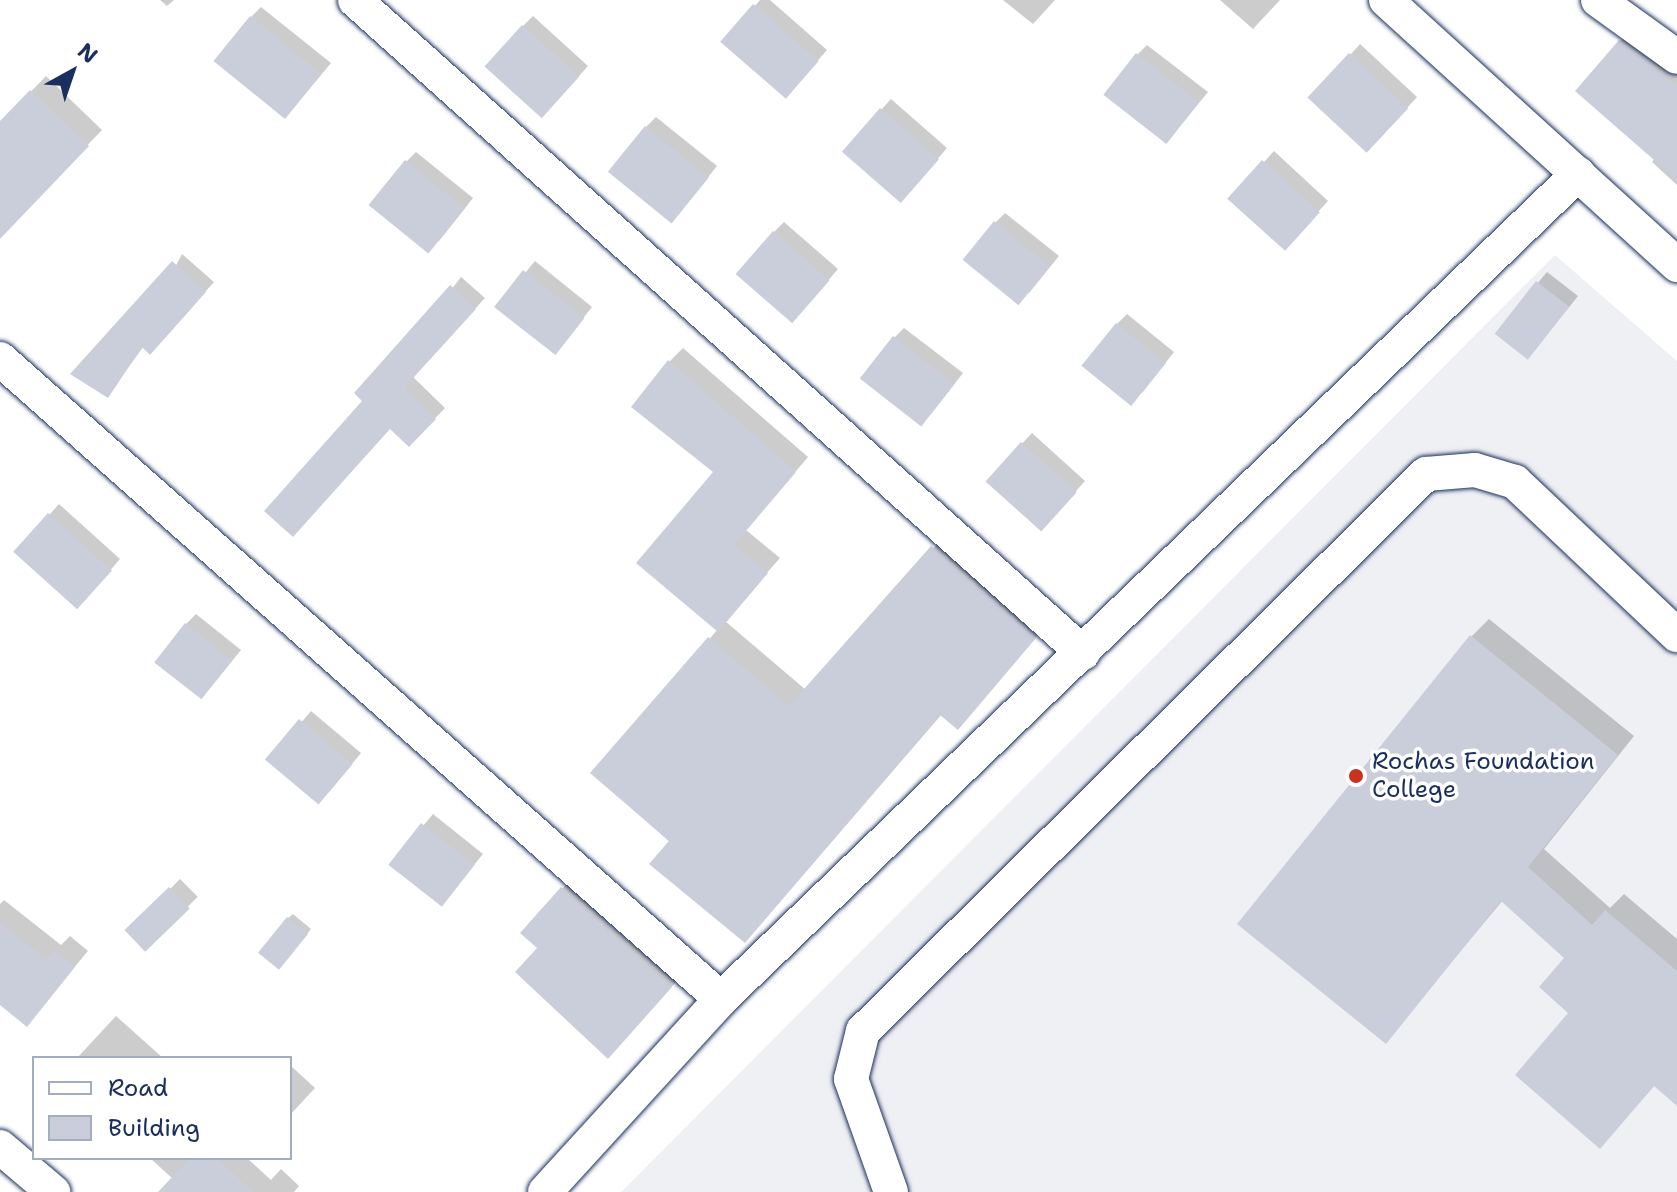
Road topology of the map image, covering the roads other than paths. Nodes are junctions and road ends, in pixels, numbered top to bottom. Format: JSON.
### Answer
{"nodes":[{"id":1,"x":355,"y":0,"type":"edge"},
{"id":2,"x":1386,"y":0,"type":"edge"},
{"id":3,"x":1598,"y":0,"type":"edge"},
{"id":4,"x":1677,"y":57,"type":"edge"},
{"id":5,"x":1578,"y":174,"type":"junction"},
{"id":6,"x":1677,"y":265,"type":"edge"},
{"id":7,"x":0,"y":359,"type":"edge"},
{"id":8,"x":1677,"y":635,"type":"edge"},
{"id":9,"x":1083,"y":653,"type":"junction"},
{"id":10,"x":721,"y":999,"type":"junction"},
{"id":11,"x":0,"y":1147,"type":"edge"},
{"id":12,"x":53,"y":1192,"type":"edge"},
{"id":13,"x":545,"y":1192,"type":"edge"},
{"id":14,"x":891,"y":1192,"type":"edge"}],
"edges":[{"from":1,"to":9,"type":"street"},
{"from":2,"to":5,"type":"street"},
{"from":3,"to":4,"type":"street"},
{"from":5,"to":6,"type":"street"},
{"from":5,"to":9,"type":"street"},
{"from":7,"to":10,"type":"street"},
{"from":8,"to":14,"type":"street"},
{"from":9,"to":10,"type":"street"},
{"from":10,"to":13,"type":"street"},
{"from":11,"to":12,"type":"street"}]}
